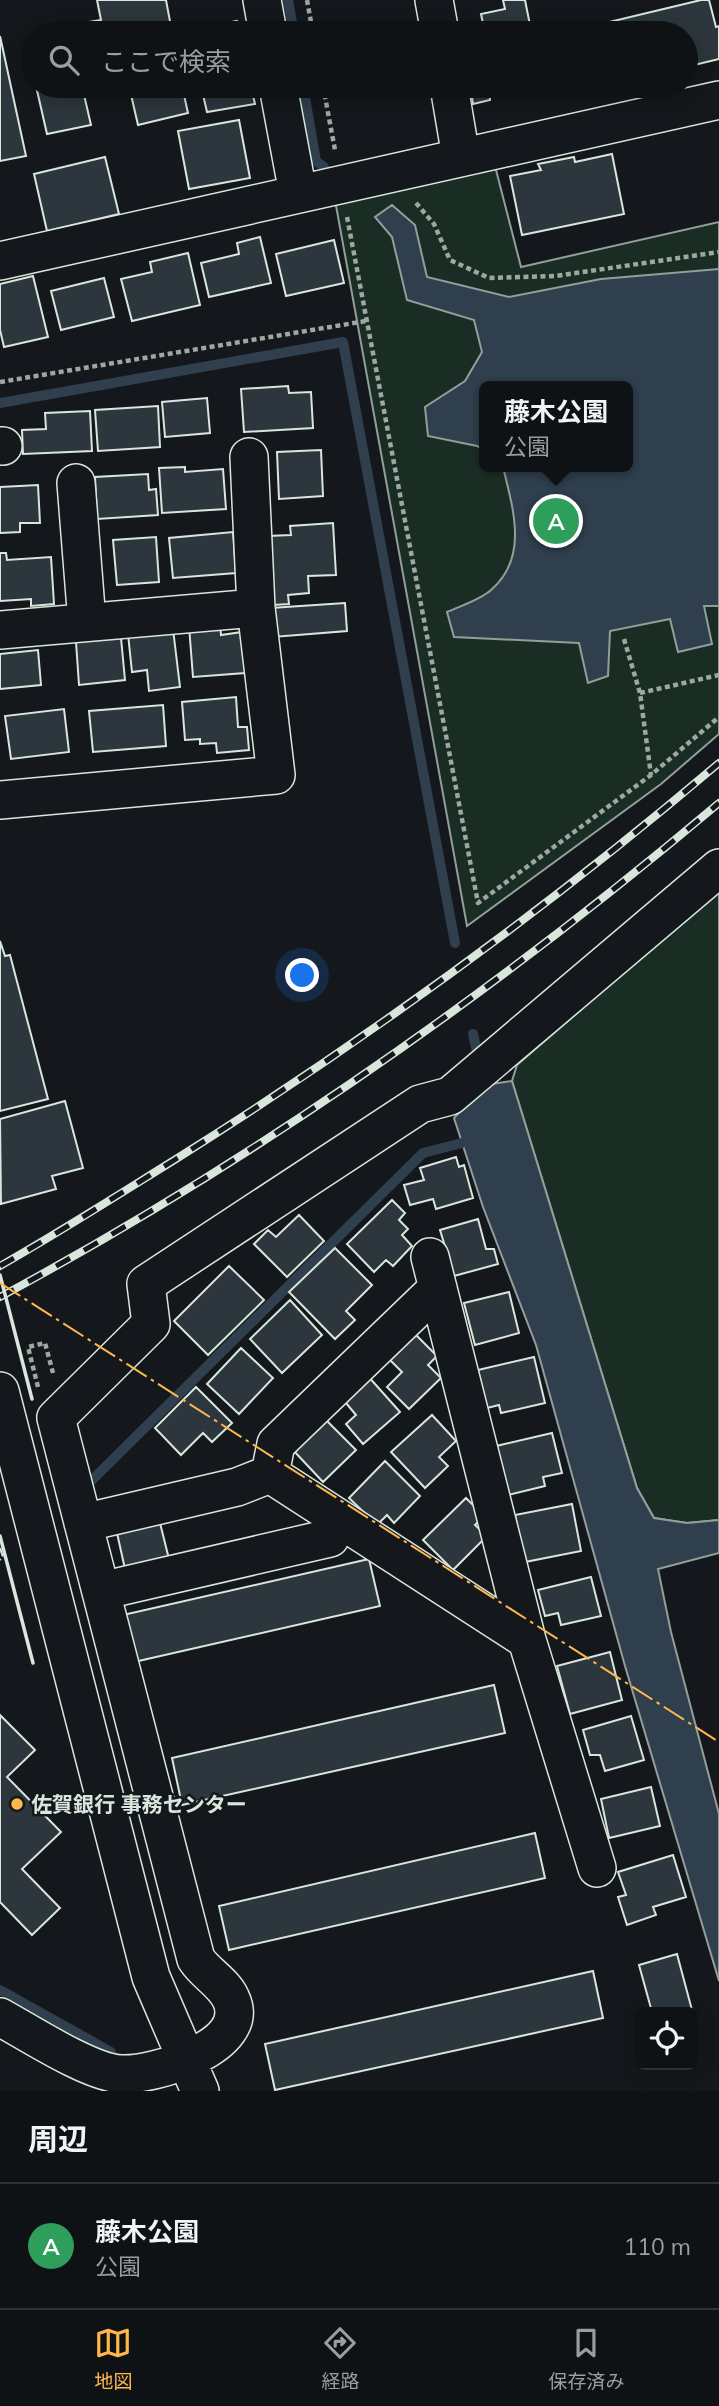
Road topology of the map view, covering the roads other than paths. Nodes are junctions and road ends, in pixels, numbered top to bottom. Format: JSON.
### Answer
{"nodes":[{"id":1,"x":262,"y":0,"type":"edge"},
{"id":2,"x":434,"y":0,"type":"edge"},
{"id":3,"x":266,"y":21,"type":"edge"},
{"id":4,"x":438,"y":21,"type":"edge"},
{"id":5,"x":280,"y":98,"type":"edge"},
{"id":6,"x":451,"y":98,"type":"edge"},
{"id":7,"x":719,"y":100,"type":"edge"},
{"id":8,"x":461,"y":157,"type":"junction"},
{"id":9,"x":299,"y":193,"type":"junction"},
{"id":10,"x":0,"y":261,"type":"edge"},
{"id":11,"x":249,"y":457,"type":"dead end"},
{"id":12,"x":76,"y":483,"type":"dead end"},
{"id":13,"x":256,"y":608,"type":"junction"},
{"id":14,"x":87,"y":622,"type":"junction"},
{"id":15,"x":0,"y":630,"type":"edge"},
{"id":16,"x":0,"y":800,"type":"edge"},
{"id":17,"x":719,"y":868,"type":"edge"},
{"id":18,"x":0,"y":1391,"type":"edge"},
{"id":19,"x":270,"y":1474,"type":"junction"},
{"id":20,"x":83,"y":1523,"type":"junction"},
{"id":21,"x":330,"y":1538,"type":"dead end"},
{"id":22,"x":101,"y":1591,"type":"junction"},
{"id":23,"x":527,"y":1640,"type":"junction"},
{"id":24,"x":597,"y":1868,"type":"dead end"},
{"id":25,"x":0,"y":2017,"type":"edge"},
{"id":26,"x":192,"y":2075,"type":"edge"}],
"edges":[{"from":1,"to":3,"type":"street"},
{"from":2,"to":4,"type":"street"},
{"from":5,"to":9,"type":"street"},
{"from":6,"to":8,"type":"street"},
{"from":7,"to":8,"type":"street"},
{"from":8,"to":9,"type":"street"},
{"from":9,"to":10,"type":"street"},
{"from":11,"to":13,"type":"street"},
{"from":12,"to":14,"type":"street"},
{"from":13,"to":14,"type":"street"},
{"from":13,"to":16,"type":"street"},
{"from":14,"to":15,"type":"street"},
{"from":17,"to":20,"type":"street"},
{"from":18,"to":26,"type":"street"},
{"from":19,"to":20,"type":"street"},
{"from":19,"to":23,"type":"street"},
{"from":19,"to":23,"type":"street"},
{"from":20,"to":22,"type":"street"},
{"from":21,"to":22,"type":"street"},
{"from":22,"to":26,"type":"street"},
{"from":23,"to":24,"type":"street"},
{"from":25,"to":26,"type":"street"}]}
